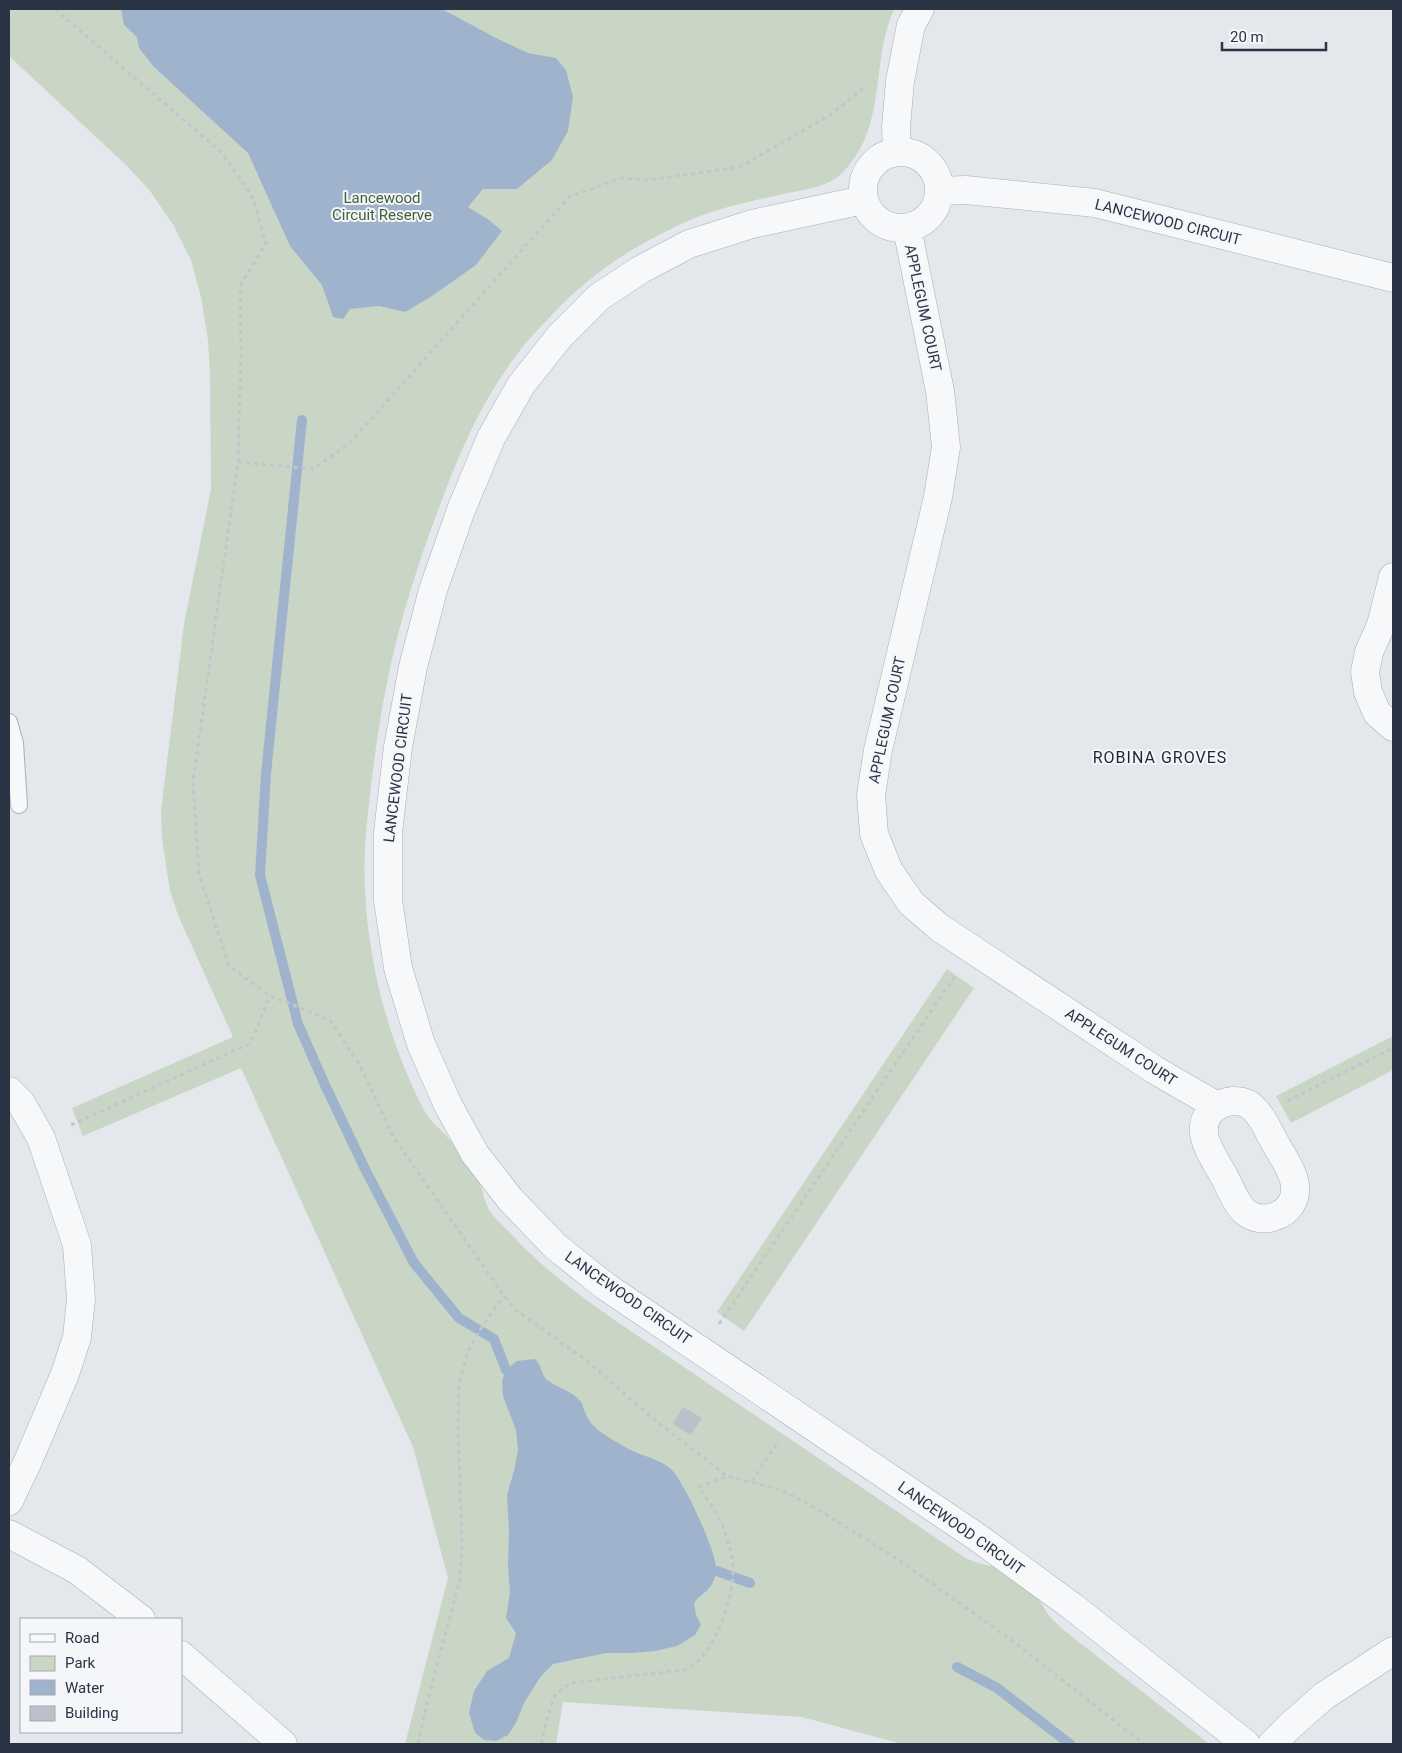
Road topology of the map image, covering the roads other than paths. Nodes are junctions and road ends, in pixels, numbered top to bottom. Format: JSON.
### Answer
{"nodes":[{"id":1,"x":920,"y":9,"type":"edge"},
{"id":2,"x":897,"y":151,"type":"junction"},
{"id":3,"x":939,"y":191,"type":"junction"},
{"id":4,"x":863,"y":200,"type":"junction"},
{"id":5,"x":907,"y":228,"type":"junction"},
{"id":6,"x":1393,"y":278,"type":"edge"},
{"id":7,"x":1393,"y":577,"type":"edge"},
{"id":8,"x":1387,"y":635,"type":"edge"},
{"id":9,"x":9,"y":722,"type":"edge"},
{"id":10,"x":1393,"y":727,"type":"edge"},
{"id":11,"x":19,"y":805,"type":"dead end"},
{"id":12,"x":9,"y":1091,"type":"edge"},
{"id":13,"x":1216,"y":1106,"type":"junction"},
{"id":14,"x":9,"y":1501,"type":"edge"},
{"id":15,"x":9,"y":1534,"type":"edge"},
{"id":16,"x":139,"y":1618,"type":"edge"},
{"id":17,"x":1393,"y":1651,"type":"edge"},
{"id":18,"x":182,"y":1656,"type":"edge"},
{"id":19,"x":283,"y":1744,"type":"edge"},
{"id":20,"x":1246,"y":1744,"type":"edge"},
{"id":21,"x":1272,"y":1744,"type":"edge"}],
"edges":[{"from":1,"to":2,"type":"street"},
{"from":2,"to":3,"type":"street"},
{"from":2,"to":4,"type":"street"},
{"from":3,"to":5,"type":"street"},
{"from":3,"to":6,"type":"street","name":"LANCEWOOD CIRCUIT"},
{"from":4,"to":5,"type":"street"},
{"from":4,"to":20,"type":"street","name":"LANCEWOOD CIRCUIT"},
{"from":5,"to":13,"type":"street","name":"APPLEGUM COURT"},
{"from":7,"to":8,"type":"street"},
{"from":8,"to":10,"type":"street"},
{"from":9,"to":11,"type":"lane"},
{"from":12,"to":14,"type":"street"},
{"from":13,"to":13,"type":"street"},
{"from":15,"to":16,"type":"street"},
{"from":17,"to":21,"type":"street"},
{"from":18,"to":19,"type":"street"}]}
